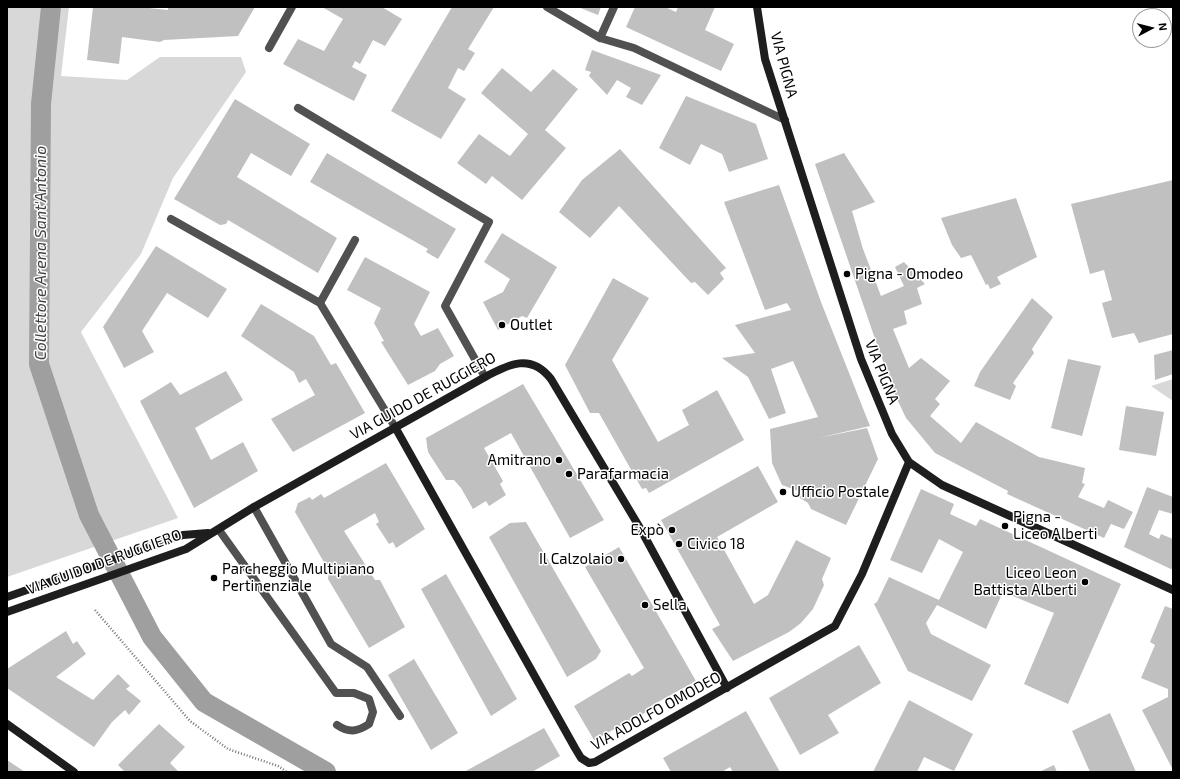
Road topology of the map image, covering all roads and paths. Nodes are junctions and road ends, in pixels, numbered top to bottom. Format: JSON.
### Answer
{"nodes":[{"id":1,"x":292,"y":7,"type":"edge"},
{"id":2,"x":547,"y":7,"type":"edge"},
{"id":3,"x":614,"y":7,"type":"edge"},
{"id":4,"x":757,"y":7,"type":"edge"},
{"id":5,"x":600,"y":38,"type":"junction"},
{"id":6,"x":269,"y":48,"type":"dead end"},
{"id":7,"x":298,"y":108,"type":"dead end"},
{"id":8,"x":784,"y":120,"type":"junction"},
{"id":9,"x":171,"y":220,"type":"dead end"},
{"id":10,"x":355,"y":240,"type":"dead end"},
{"id":11,"x":320,"y":303,"type":"junction"},
{"id":12,"x":485,"y":376,"type":"junction"},
{"id":13,"x":395,"y":427,"type":"junction"},
{"id":14,"x":909,"y":462,"type":"junction"},
{"id":15,"x":254,"y":507,"type":"junction"},
{"id":16,"x":219,"y":530,"type":"junction"},
{"id":17,"x":209,"y":533,"type":"junction"},
{"id":18,"x":1173,"y":590,"type":"edge"},
{"id":19,"x":7,"y":597,"type":"edge"},
{"id":20,"x":95,"y":610,"type":"dead end"},
{"id":21,"x":7,"y":612,"type":"edge"},
{"id":22,"x":727,"y":688,"type":"junction"},
{"id":23,"x":400,"y":716,"type":"dead end"},
{"id":24,"x":7,"y":724,"type":"edge"},
{"id":25,"x":337,"y":725,"type":"dead end"},
{"id":26,"x":74,"y":772,"type":"edge"},
{"id":27,"x":288,"y":772,"type":"edge"}],
"edges":[{"from":1,"to":6,"type":"street"},
{"from":2,"to":5,"type":"street"},
{"from":3,"to":5,"type":"street"},
{"from":4,"to":8,"type":"street","name":"VIA PIGNA"},
{"from":5,"to":8,"type":"street"},
{"from":7,"to":12,"type":"street"},
{"from":8,"to":14,"type":"street","name":"VIA PIGNA"},
{"from":9,"to":11,"type":"street"},
{"from":10,"to":11,"type":"street"},
{"from":11,"to":13,"type":"street"},
{"from":12,"to":13,"type":"street","name":"VIA GUIDO DE RUGGIERO"},
{"from":12,"to":22,"type":"street","name":"VIA GUIDO DE RUGGIERO"},
{"from":13,"to":15,"type":"street","name":"VIA GUIDO DE RUGGIERO"},
{"from":13,"to":22,"type":"street","name":"VIA ADOLFO OMODEO"},
{"from":14,"to":18,"type":"street","name":"VIA PIGNA"},
{"from":14,"to":22,"type":"street","name":"VIA ADOLFO OMODEO"},
{"from":15,"to":16,"type":"street","name":"VIA GUIDO DE RUGGIERO"},
{"from":15,"to":23,"type":"street"},
{"from":16,"to":17,"type":"street","name":"VIA GUIDO DE RUGGIERO"},
{"from":16,"to":25,"type":"street"},
{"from":17,"to":19,"type":"street","name":"VIA GUIDO DE RUGGIERO"},
{"from":17,"to":21,"type":"street","name":"VIA GUIDO DE RUGGIERO"},
{"from":20,"to":27,"type":"path"},
{"from":24,"to":26,"type":"street"}]}
